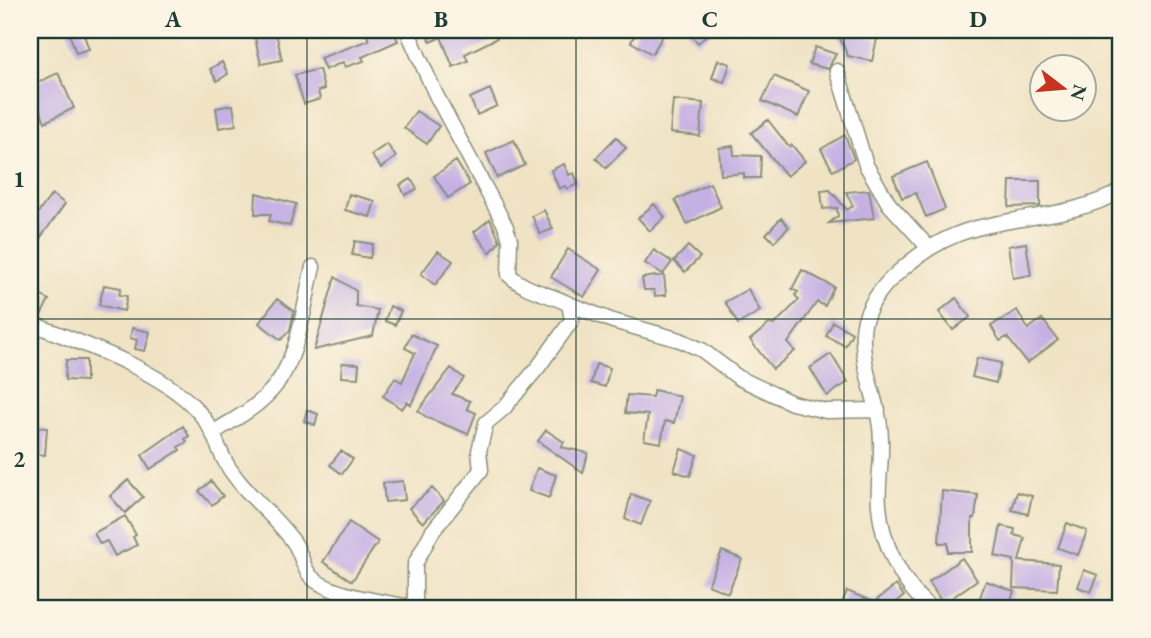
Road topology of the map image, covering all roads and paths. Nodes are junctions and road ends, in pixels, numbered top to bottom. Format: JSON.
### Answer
{"nodes":[{"id":1,"x":407,"y":30,"type":"edge"},
{"id":2,"x":837,"y":71,"type":"dead end"},
{"id":3,"x":1121,"y":191,"type":"edge"},
{"id":4,"x":929,"y":248,"type":"junction"},
{"id":5,"x":313,"y":267,"type":"dead end"},
{"id":6,"x":569,"y":304,"type":"junction"},
{"id":7,"x":30,"y":323,"type":"edge"},
{"id":8,"x":878,"y":410,"type":"junction"},
{"id":9,"x":215,"y":432,"type":"junction"},
{"id":10,"x":926,"y":607,"type":"edge"},
{"id":11,"x":414,"y":608,"type":"edge"}],
"edges":[{"from":1,"to":6,"type":"street"},
{"from":2,"to":4,"type":"street"},
{"from":3,"to":4,"type":"street"},
{"from":4,"to":8,"type":"street"},
{"from":5,"to":9,"type":"street"},
{"from":6,"to":8,"type":"street"},
{"from":6,"to":11,"type":"street"},
{"from":7,"to":9,"type":"street"},
{"from":8,"to":10,"type":"street"},
{"from":9,"to":11,"type":"street"}]}
